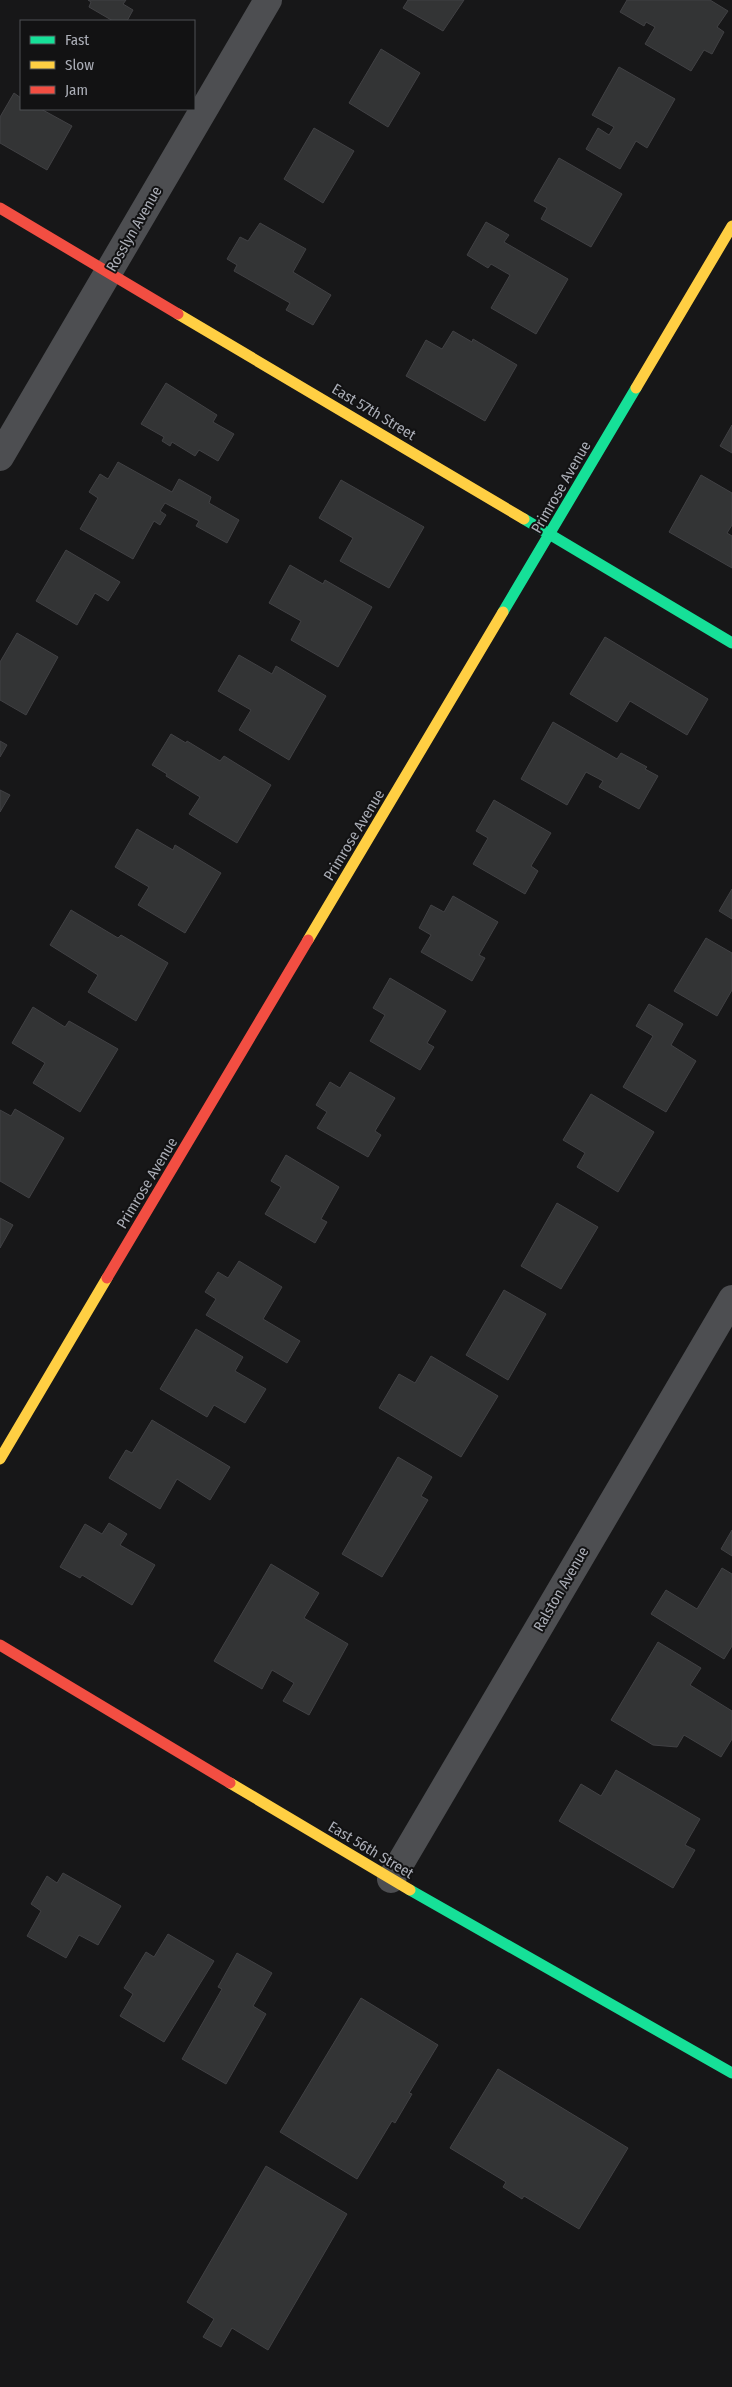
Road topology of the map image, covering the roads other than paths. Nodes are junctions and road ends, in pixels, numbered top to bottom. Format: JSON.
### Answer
{"nodes":[{"id":1,"x":268,"y":0,"type":"edge"},
{"id":2,"x":0,"y":208,"type":"edge"},
{"id":3,"x":732,"y":226,"type":"edge"},
{"id":4,"x":109,"y":272,"type":"junction"},
{"id":5,"x":0,"y":457,"type":"edge"},
{"id":6,"x":550,"y":535,"type":"junction"},
{"id":7,"x":732,"y":643,"type":"edge"},
{"id":8,"x":732,"y":1299,"type":"edge"},
{"id":9,"x":0,"y":1459,"type":"edge"},
{"id":10,"x":0,"y":1645,"type":"edge"},
{"id":11,"x":390,"y":1879,"type":"junction"},
{"id":12,"x":732,"y":2072,"type":"edge"}],
"edges":[{"from":1,"to":4,"type":"street","name":"Rosslyn Avenue"},
{"from":2,"to":4,"type":"street","name":"East 57th Street"},
{"from":3,"to":6,"type":"street","name":"Primrose Avenue"},
{"from":4,"to":5,"type":"street","name":"Rosslyn Avenue"},
{"from":4,"to":6,"type":"street","name":"East 57th Street"},
{"from":6,"to":7,"type":"street","name":"East 57th Street"},
{"from":6,"to":9,"type":"street","name":"Primrose Avenue"},
{"from":8,"to":11,"type":"street","name":"Ralston Avenue"},
{"from":10,"to":11,"type":"street","name":"East 56th Street"},
{"from":11,"to":12,"type":"street","name":"East 56th Street"}]}
